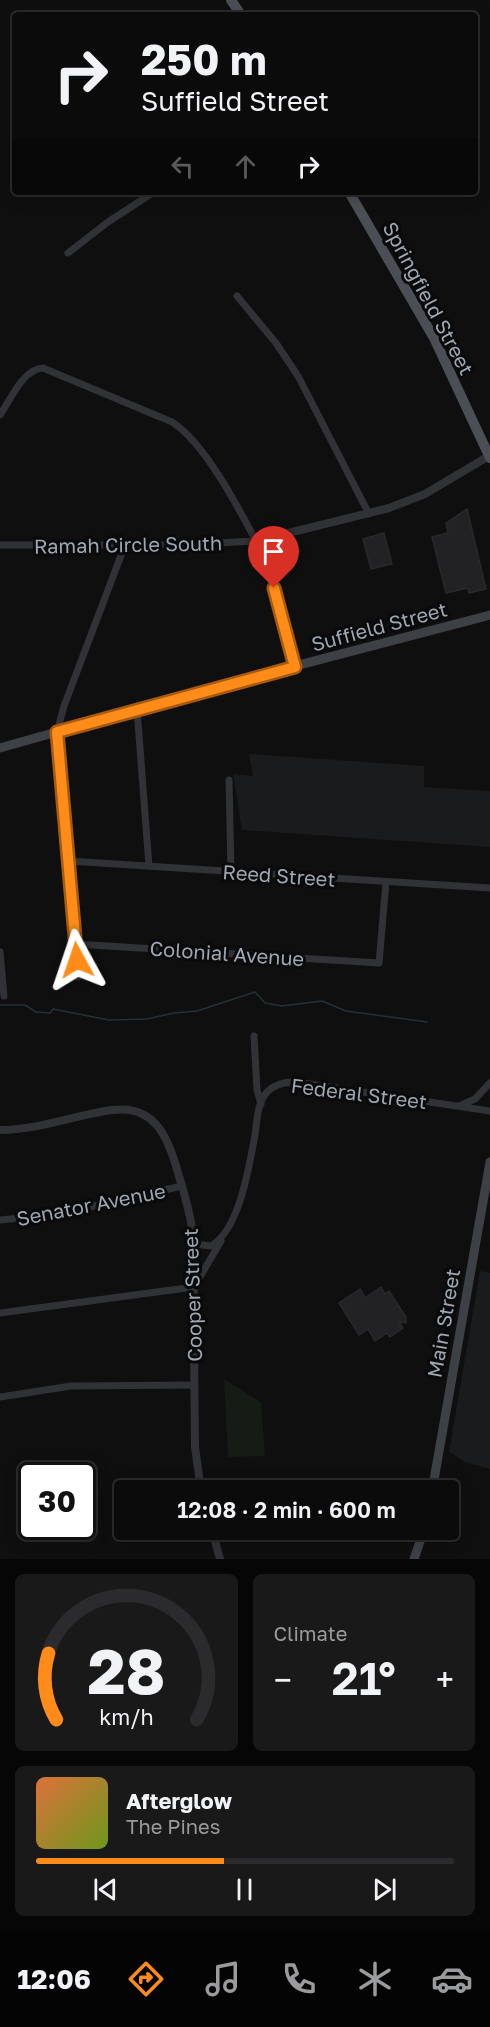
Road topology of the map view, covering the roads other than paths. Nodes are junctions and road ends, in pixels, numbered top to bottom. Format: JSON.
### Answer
{"nodes":[{"id":1,"x":149,"y":195,"type":"edge"},
{"id":2,"x":351,"y":195,"type":"edge"},
{"id":3,"x":68,"y":253,"type":"dead end"},
{"id":4,"x":237,"y":296,"type":"dead end"},
{"id":5,"x":0,"y":415,"type":"edge"},
{"id":6,"x":490,"y":459,"type":"edge"},
{"id":7,"x":369,"y":514,"type":"junction"},
{"id":8,"x":256,"y":541,"type":"junction"},
{"id":9,"x":0,"y":545,"type":"edge"},
{"id":10,"x":126,"y":545,"type":"junction"},
{"id":11,"x":490,"y":615,"type":"edge"},
{"id":12,"x":295,"y":667,"type":"junction"},
{"id":13,"x":137,"y":709,"type":"junction"},
{"id":14,"x":57,"y":732,"type":"junction"},
{"id":15,"x":0,"y":748,"type":"edge"},
{"id":16,"x":229,"y":780,"type":"dead end"},
{"id":17,"x":68,"y":861,"type":"junction"},
{"id":18,"x":149,"y":866,"type":"junction"},
{"id":19,"x":231,"y":872,"type":"junction"},
{"id":20,"x":386,"y":882,"type":"junction"},
{"id":21,"x":490,"y":888,"type":"edge"},
{"id":22,"x":75,"y":944,"type":"junction"},
{"id":23,"x":0,"y":952,"type":"edge"},
{"id":24,"x":78,"y":977,"type":"dead end"},
{"id":25,"x":4,"y":996,"type":"dead end"},
{"id":26,"x":254,"y":1036,"type":"dead end"},
{"id":27,"x":490,"y":1083,"type":"edge"},
{"id":28,"x":261,"y":1104,"type":"junction"},
{"id":29,"x":459,"y":1106,"type":"junction"},
{"id":30,"x":490,"y":1111,"type":"edge"},
{"id":31,"x":0,"y":1130,"type":"edge"},
{"id":32,"x":490,"y":1162,"type":"edge"},
{"id":33,"x":182,"y":1186,"type":"junction"},
{"id":34,"x":0,"y":1220,"type":"edge"},
{"id":35,"x":226,"y":1231,"type":"junction"},
{"id":36,"x":193,"y":1244,"type":"junction"},
{"id":37,"x":194,"y":1287,"type":"junction"},
{"id":38,"x":0,"y":1312,"type":"edge"},
{"id":39,"x":195,"y":1385,"type":"junction"},
{"id":40,"x":0,"y":1397,"type":"edge"},
{"id":41,"x":199,"y":1480,"type":"edge"},
{"id":42,"x":434,"y":1480,"type":"edge"},
{"id":43,"x":215,"y":1540,"type":"edge"},
{"id":44,"x":421,"y":1540,"type":"edge"},
{"id":45,"x":220,"y":1559,"type":"edge"},
{"id":46,"x":414,"y":1559,"type":"edge"}],
"edges":[{"from":1,"to":3,"type":"street"},
{"from":2,"to":6,"type":"main road","name":"Springfield Street"},
{"from":4,"to":7,"type":"street"},
{"from":5,"to":8,"type":"street"},
{"from":6,"to":7,"type":"street"},
{"from":7,"to":8,"type":"street"},
{"from":8,"to":10,"type":"street","name":"Ramah Circle South"},
{"from":8,"to":12,"type":"street"},
{"from":9,"to":10,"type":"street","name":"Ramah Circle South"},
{"from":10,"to":14,"type":"street"},
{"from":11,"to":12,"type":"main road","name":"Suffield Street"},
{"from":12,"to":13,"type":"main road","name":"Suffield Street"},
{"from":13,"to":14,"type":"main road","name":"Suffield Street"},
{"from":13,"to":18,"type":"street"},
{"from":14,"to":15,"type":"main road","name":"Suffield Street"},
{"from":14,"to":17,"type":"street"},
{"from":16,"to":19,"type":"street"},
{"from":17,"to":18,"type":"street","name":"Reed Street"},
{"from":17,"to":22,"type":"street"},
{"from":18,"to":19,"type":"street","name":"Reed Street"},
{"from":19,"to":20,"type":"street","name":"Reed Street"},
{"from":20,"to":21,"type":"street","name":"Reed Street"},
{"from":20,"to":22,"type":"street","name":"Colonial Avenue"},
{"from":22,"to":24,"type":"street"},
{"from":23,"to":25,"type":"street"},
{"from":26,"to":28,"type":"street"},
{"from":27,"to":29,"type":"street"},
{"from":28,"to":29,"type":"street","name":"Federal Street"},
{"from":28,"to":35,"type":"street"},
{"from":29,"to":30,"type":"street","name":"Federal Street"},
{"from":31,"to":33,"type":"street","name":"Cooper Street"},
{"from":32,"to":42,"type":"main road","name":"Main Street"},
{"from":33,"to":34,"type":"street","name":"Senator Avenue"},
{"from":33,"to":36,"type":"street","name":"Cooper Street"},
{"from":35,"to":36,"type":"street"},
{"from":35,"to":37,"type":"street"},
{"from":36,"to":37,"type":"street","name":"Cooper Street"},
{"from":37,"to":38,"type":"street"},
{"from":37,"to":39,"type":"street","name":"Cooper Street"},
{"from":39,"to":40,"type":"street"},
{"from":39,"to":41,"type":"street","name":"Cooper Street"},
{"from":43,"to":45,"type":"street"},
{"from":44,"to":46,"type":"main road"}]}
